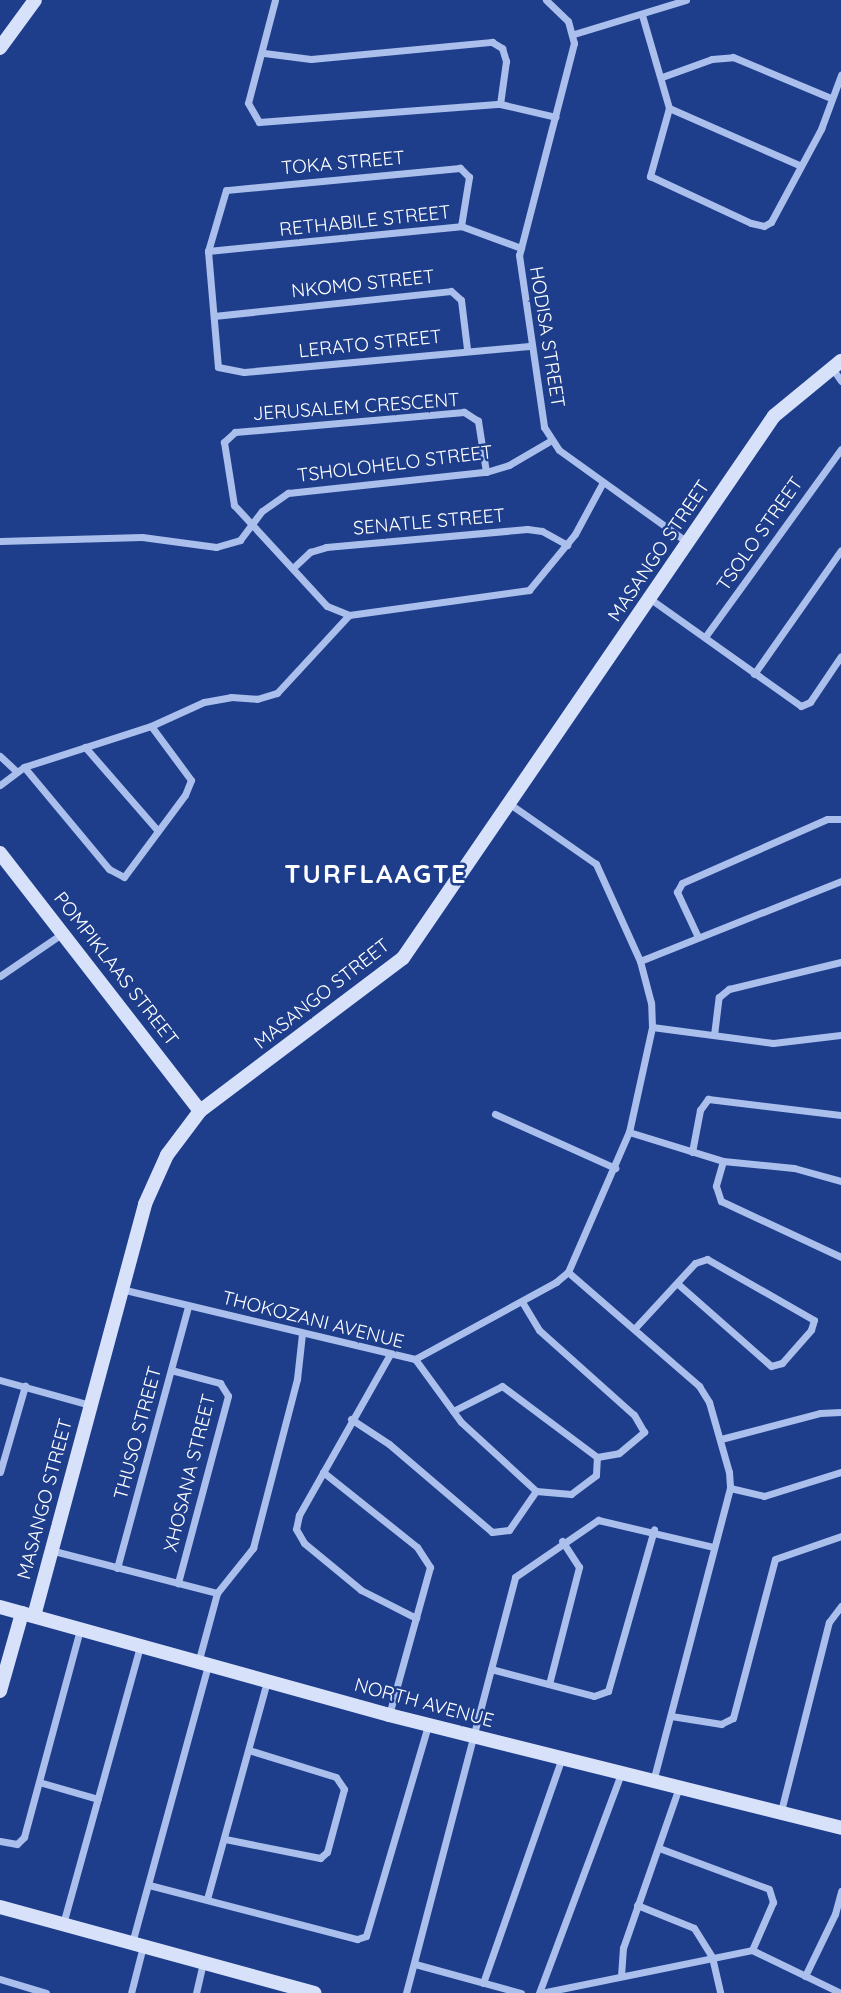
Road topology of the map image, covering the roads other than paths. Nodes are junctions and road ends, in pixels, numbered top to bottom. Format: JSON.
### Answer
{"nodes":[{"id":1,"x":35,"y":0,"type":"edge"},
{"id":2,"x":275,"y":0,"type":"edge"},
{"id":3,"x":546,"y":0,"type":"edge"},
{"id":4,"x":686,"y":0,"type":"edge"},
{"id":5,"x":676,"y":1,"type":"edge"},
{"id":6,"x":642,"y":15,"type":"junction"},
{"id":7,"x":574,"y":34,"type":"junction"},
{"id":8,"x":0,"y":48,"type":"edge"},
{"id":9,"x":264,"y":53,"type":"junction"},
{"id":10,"x":841,"y":75,"type":"edge"},
{"id":11,"x":662,"y":77,"type":"junction"},
{"id":12,"x":831,"y":98,"type":"junction"},
{"id":13,"x":500,"y":104,"type":"junction"},
{"id":14,"x":669,"y":107,"type":"junction"},
{"id":15,"x":556,"y":117,"type":"junction"},
{"id":16,"x":799,"y":165,"type":"junction"},
{"id":17,"x":461,"y":226,"type":"junction"},
{"id":18,"x":521,"y":248,"type":"junction"},
{"id":19,"x":208,"y":251,"type":"junction"},
{"id":20,"x":214,"y":316,"type":"junction"},
{"id":21,"x":532,"y":346,"type":"junction"},
{"id":22,"x":467,"y":349,"type":"junction"},
{"id":23,"x":836,"y":364,"type":"edge"},
{"id":24,"x":841,"y":381,"type":"edge"},
{"id":25,"x":550,"y":441,"type":"junction"},
{"id":26,"x":841,"y":449,"type":"edge"},
{"id":27,"x":486,"y":472,"type":"junction"},
{"id":28,"x":603,"y":482,"type":"junction"},
{"id":29,"x":252,"y":527,"type":"junction"},
{"id":30,"x":0,"y":541,"type":"edge"},
{"id":31,"x":687,"y":542,"type":"junction"},
{"id":32,"x":567,"y":545,"type":"junction"},
{"id":33,"x":841,"y":550,"type":"edge"},
{"id":34,"x":295,"y":566,"type":"junction"},
{"id":35,"x":649,"y":598,"type":"junction"},
{"id":36,"x":349,"y":615,"type":"junction"},
{"id":37,"x":705,"y":637,"type":"junction"},
{"id":38,"x":841,"y":656,"type":"edge"},
{"id":39,"x":754,"y":674,"type":"junction"},
{"id":40,"x":151,"y":726,"type":"junction"},
{"id":41,"x":85,"y":747,"type":"junction"},
{"id":42,"x":0,"y":755,"type":"edge"},
{"id":43,"x":21,"y":769,"type":"junction"},
{"id":44,"x":0,"y":785,"type":"edge"},
{"id":45,"x":511,"y":805,"type":"junction"},
{"id":46,"x":841,"y":819,"type":"edge"},
{"id":47,"x":158,"y":831,"type":"junction"},
{"id":48,"x":0,"y":853,"type":"edge"},
{"id":49,"x":841,"y":881,"type":"edge"},
{"id":50,"x":63,"y":932,"type":"junction"},
{"id":51,"x":698,"y":937,"type":"junction"},
{"id":52,"x":640,"y":961,"type":"junction"},
{"id":53,"x":841,"y":962,"type":"edge"},
{"id":54,"x":1,"y":973,"type":"edge"},
{"id":55,"x":652,"y":1027,"type":"junction"},
{"id":56,"x":714,"y":1035,"type":"junction"},
{"id":57,"x":841,"y":1035,"type":"edge"},
{"id":58,"x":200,"y":1111,"type":"junction"},
{"id":59,"x":495,"y":1114,"type":"dead end"},
{"id":60,"x":841,"y":1115,"type":"edge"},
{"id":61,"x":629,"y":1132,"type":"junction"},
{"id":62,"x":692,"y":1152,"type":"junction"},
{"id":63,"x":723,"y":1161,"type":"junction"},
{"id":64,"x":615,"y":1168,"type":"junction"},
{"id":65,"x":841,"y":1181,"type":"edge"},
{"id":66,"x":841,"y":1257,"type":"edge"},
{"id":67,"x":568,"y":1272,"type":"junction"},
{"id":68,"x":677,"y":1283,"type":"junction"},
{"id":69,"x":121,"y":1289,"type":"junction"},
{"id":70,"x":522,"y":1302,"type":"junction"},
{"id":71,"x":188,"y":1306,"type":"junction"},
{"id":72,"x":635,"y":1328,"type":"junction"},
{"id":73,"x":302,"y":1334,"type":"junction"},
{"id":74,"x":389,"y":1356,"type":"junction"},
{"id":75,"x":415,"y":1359,"type":"junction"},
{"id":76,"x":171,"y":1370,"type":"junction"},
{"id":77,"x":0,"y":1380,"type":"edge"},
{"id":78,"x":25,"y":1386,"type":"junction"},
{"id":79,"x":91,"y":1406,"type":"junction"},
{"id":80,"x":453,"y":1411,"type":"junction"},
{"id":81,"x":841,"y":1412,"type":"edge"},
{"id":82,"x":351,"y":1419,"type":"junction"},
{"id":83,"x":721,"y":1439,"type":"junction"},
{"id":84,"x":597,"y":1457,"type":"junction"},
{"id":85,"x":0,"y":1472,"type":"edge"},
{"id":86,"x":323,"y":1472,"type":"junction"},
{"id":87,"x":841,"y":1472,"type":"edge"},
{"id":88,"x":730,"y":1488,"type":"junction"},
{"id":89,"x":536,"y":1491,"type":"junction"},
{"id":90,"x":654,"y":1530,"type":"junction"},
{"id":91,"x":841,"y":1536,"type":"edge"},
{"id":92,"x":562,"y":1541,"type":"junction"},
{"id":93,"x":712,"y":1547,"type":"junction"},
{"id":94,"x":50,"y":1550,"type":"junction"},
{"id":95,"x":117,"y":1567,"type":"junction"},
{"id":96,"x":178,"y":1583,"type":"junction"},
{"id":97,"x":217,"y":1593,"type":"junction"},
{"id":98,"x":841,"y":1606,"type":"edge"},
{"id":99,"x":0,"y":1607,"type":"edge"},
{"id":100,"x":28,"y":1615,"type":"junction"},
{"id":101,"x":416,"y":1618,"type":"junction"},
{"id":102,"x":80,"y":1629,"type":"junction"},
{"id":103,"x":140,"y":1646,"type":"junction"},
{"id":104,"x":203,"y":1665,"type":"junction"},
{"id":105,"x":491,"y":1669,"type":"junction"},
{"id":106,"x":267,"y":1681,"type":"junction"},
{"id":107,"x":549,"y":1684,"type":"junction"},
{"id":108,"x":0,"y":1691,"type":"edge"},
{"id":109,"x":389,"y":1715,"type":"junction"},
{"id":110,"x":671,"y":1716,"type":"junction"},
{"id":111,"x":428,"y":1724,"type":"junction"},
{"id":112,"x":475,"y":1737,"type":"junction"},
{"id":113,"x":249,"y":1750,"type":"junction"},
{"id":114,"x":562,"y":1758,"type":"junction"},
{"id":115,"x":621,"y":1774,"type":"junction"},
{"id":116,"x":653,"y":1781,"type":"junction"},
{"id":117,"x":39,"y":1782,"type":"junction"},
{"id":118,"x":679,"y":1787,"type":"junction"},
{"id":119,"x":98,"y":1799,"type":"junction"},
{"id":120,"x":780,"y":1815,"type":"junction"},
{"id":121,"x":841,"y":1828,"type":"edge"},
{"id":122,"x":225,"y":1839,"type":"junction"},
{"id":123,"x":0,"y":1841,"type":"edge"},
{"id":124,"x":659,"y":1848,"type":"junction"},
{"id":125,"x":149,"y":1885,"type":"junction"},
{"id":126,"x":841,"y":1891,"type":"edge"},
{"id":127,"x":207,"y":1899,"type":"junction"},
{"id":128,"x":637,"y":1905,"type":"junction"},
{"id":129,"x":0,"y":1907,"type":"edge"},
{"id":130,"x":63,"y":1924,"type":"junction"},
{"id":131,"x":138,"y":1944,"type":"junction"},
{"id":132,"x":752,"y":1950,"type":"junction"},
{"id":133,"x":712,"y":1957,"type":"junction"},
{"id":134,"x":203,"y":1963,"type":"junction"},
{"id":135,"x":415,"y":1964,"type":"junction"},
{"id":136,"x":621,"y":1976,"type":"junction"},
{"id":137,"x":805,"y":1976,"type":"junction"},
{"id":138,"x":1,"y":1981,"type":"edge"},
{"id":139,"x":483,"y":1983,"type":"junction"},
{"id":140,"x":822,"y":1984,"type":"junction"},
{"id":141,"x":585,"y":1989,"type":"edge"},
{"id":142,"x":507,"y":1992,"type":"edge"},
{"id":143,"x":46,"y":1993,"type":"edge"},
{"id":144,"x":131,"y":1993,"type":"edge"},
{"id":145,"x":196,"y":1993,"type":"edge"},
{"id":146,"x":314,"y":1993,"type":"edge"},
{"id":147,"x":406,"y":1993,"type":"edge"},
{"id":148,"x":521,"y":1993,"type":"edge"},
{"id":149,"x":540,"y":1993,"type":"edge"},
{"id":150,"x":720,"y":1993,"type":"edge"},
{"id":151,"x":816,"y":1993,"type":"edge"},
{"id":152,"x":841,"y":1993,"type":"edge"}],
"edges":[{"from":1,"to":8,"type":"street"},
{"from":2,"to":9,"type":"street"},
{"from":3,"to":7,"type":"street"},
{"from":4,"to":5,"type":"street"},
{"from":5,"to":6,"type":"street"},
{"from":6,"to":7,"type":"street"},
{"from":6,"to":11,"type":"street"},
{"from":7,"to":15,"type":"street","name":"HODISA STREET"},
{"from":9,"to":13,"type":"street"},
{"from":9,"to":13,"type":"street"},
{"from":10,"to":12,"type":"street"},
{"from":11,"to":12,"type":"street"},
{"from":11,"to":14,"type":"street"},
{"from":12,"to":16,"type":"street"},
{"from":13,"to":15,"type":"street"},
{"from":14,"to":16,"type":"street"},
{"from":14,"to":16,"type":"street"},
{"from":15,"to":18,"type":"street","name":"HODISA STREET"},
{"from":17,"to":18,"type":"street","name":"RETHABILE STREET"},
{"from":17,"to":19,"type":"street","name":"RETHABILE STREET"},
{"from":17,"to":19,"type":"street","name":"TOKA STREET"},
{"from":18,"to":21,"type":"street","name":"HODISA STREET"},
{"from":19,"to":20,"type":"street"},
{"from":20,"to":22,"type":"street","name":"LERATO STREET"},
{"from":20,"to":22,"type":"street","name":"NKOMO STREET"},
{"from":21,"to":22,"type":"street","name":"LERATO STREET"},
{"from":21,"to":25,"type":"street","name":"HODISA STREET"},
{"from":23,"to":24,"type":"street"},
{"from":23,"to":31,"type":"street","name":"MASANGO STREET"},
{"from":25,"to":27,"type":"street","name":"TSHOLOHELO STREET"},
{"from":25,"to":28,"type":"street"},
{"from":26,"to":37,"type":"street","name":"TSOLO STREET"},
{"from":27,"to":29,"type":"street","name":"TSHOLOHELO STREET"},
{"from":27,"to":29,"type":"street","name":"JERUSALEM CRESCENT"},
{"from":28,"to":31,"type":"street"},
{"from":28,"to":32,"type":"street"},
{"from":29,"to":30,"type":"street","name":"TSHOLOHELO STREET"},
{"from":29,"to":34,"type":"street","name":"JERUSALEM CRESCENT"},
{"from":31,"to":35,"type":"street","name":"MASANGO STREET"},
{"from":32,"to":34,"type":"street","name":"SENATLE STREET"},
{"from":32,"to":36,"type":"street"},
{"from":33,"to":39,"type":"street"},
{"from":34,"to":36,"type":"street","name":"JERUSALEM CRESCENT"},
{"from":35,"to":37,"type":"street"},
{"from":35,"to":45,"type":"street","name":"MASANGO STREET"},
{"from":36,"to":40,"type":"street"},
{"from":37,"to":39,"type":"street"},
{"from":38,"to":39,"type":"street"},
{"from":40,"to":41,"type":"street"},
{"from":40,"to":47,"type":"street"},
{"from":41,"to":43,"type":"street"},
{"from":41,"to":47,"type":"street"},
{"from":42,"to":43,"type":"street"},
{"from":43,"to":44,"type":"street"},
{"from":43,"to":47,"type":"street"},
{"from":45,"to":52,"type":"street"},
{"from":45,"to":58,"type":"street","name":"MASANGO STREET"},
{"from":46,"to":51,"type":"street"},
{"from":48,"to":50,"type":"street","name":"POMPIKLAAS STREET"},
{"from":49,"to":51,"type":"street"},
{"from":50,"to":54,"type":"street"},
{"from":50,"to":58,"type":"street","name":"POMPIKLAAS STREET"},
{"from":51,"to":52,"type":"street"},
{"from":52,"to":55,"type":"street"},
{"from":53,"to":56,"type":"street"},
{"from":55,"to":56,"type":"street"},
{"from":55,"to":61,"type":"street"},
{"from":56,"to":57,"type":"street"},
{"from":58,"to":69,"type":"street","name":"MASANGO STREET"},
{"from":59,"to":64,"type":"street"},
{"from":60,"to":62,"type":"street"},
{"from":61,"to":62,"type":"street"},
{"from":61,"to":64,"type":"street"},
{"from":62,"to":63,"type":"street"},
{"from":63,"to":65,"type":"street"},
{"from":63,"to":66,"type":"street"},
{"from":64,"to":67,"type":"street"},
{"from":67,"to":70,"type":"street","name":"THOKOZANI AVENUE"},
{"from":67,"to":72,"type":"street"},
{"from":68,"to":68,"type":"street"},
{"from":68,"to":72,"type":"street"},
{"from":69,"to":71,"type":"street","name":"THOKOZANI AVENUE"},
{"from":69,"to":79,"type":"street","name":"MASANGO STREET"},
{"from":70,"to":75,"type":"street","name":"THOKOZANI AVENUE"},
{"from":70,"to":84,"type":"street"},
{"from":71,"to":73,"type":"street","name":"THOKOZANI AVENUE"},
{"from":71,"to":76,"type":"street","name":"THUSO STREET"},
{"from":72,"to":83,"type":"street"},
{"from":73,"to":74,"type":"street","name":"THOKOZANI AVENUE"},
{"from":73,"to":97,"type":"street"},
{"from":74,"to":75,"type":"street","name":"THOKOZANI AVENUE"},
{"from":74,"to":82,"type":"street"},
{"from":75,"to":80,"type":"street"},
{"from":76,"to":95,"type":"street","name":"THUSO STREET"},
{"from":76,"to":96,"type":"street","name":"XHOSANA STREET"},
{"from":77,"to":78,"type":"street"},
{"from":78,"to":79,"type":"street"},
{"from":78,"to":85,"type":"street"},
{"from":79,"to":94,"type":"street","name":"MASANGO STREET"},
{"from":80,"to":84,"type":"street"},
{"from":80,"to":89,"type":"street"},
{"from":81,"to":83,"type":"street"},
{"from":82,"to":86,"type":"street"},
{"from":82,"to":89,"type":"street"},
{"from":83,"to":88,"type":"street"},
{"from":84,"to":89,"type":"street"},
{"from":86,"to":101,"type":"street"},
{"from":86,"to":101,"type":"street"},
{"from":87,"to":88,"type":"street"},
{"from":88,"to":93,"type":"street"},
{"from":90,"to":92,"type":"street"},
{"from":90,"to":93,"type":"street"},
{"from":90,"to":107,"type":"street"},
{"from":91,"to":110,"type":"street"},
{"from":92,"to":105,"type":"street"},
{"from":92,"to":107,"type":"street"},
{"from":93,"to":110,"type":"street"},
{"from":94,"to":95,"type":"street"},
{"from":94,"to":100,"type":"street","name":"MASANGO STREET"},
{"from":95,"to":96,"type":"street"},
{"from":96,"to":97,"type":"street"},
{"from":97,"to":104,"type":"street"},
{"from":98,"to":120,"type":"street"},
{"from":99,"to":100,"type":"street","name":"NORTH AVENUE"},
{"from":100,"to":102,"type":"street","name":"NORTH AVENUE"},
{"from":100,"to":108,"type":"street","name":"MASANGO STREET"},
{"from":101,"to":109,"type":"street"},
{"from":102,"to":103,"type":"street","name":"NORTH AVENUE"},
{"from":102,"to":117,"type":"street"},
{"from":103,"to":104,"type":"street","name":"NORTH AVENUE"},
{"from":103,"to":119,"type":"street"},
{"from":104,"to":106,"type":"street","name":"NORTH AVENUE"},
{"from":104,"to":125,"type":"street"},
{"from":105,"to":107,"type":"street"},
{"from":105,"to":112,"type":"street"},
{"from":106,"to":109,"type":"street","name":"NORTH AVENUE"},
{"from":106,"to":113,"type":"street"},
{"from":109,"to":111,"type":"street","name":"NORTH AVENUE"},
{"from":110,"to":116,"type":"street"},
{"from":111,"to":112,"type":"street","name":"NORTH AVENUE"},
{"from":111,"to":127,"type":"street"},
{"from":112,"to":114,"type":"street","name":"NORTH AVENUE"},
{"from":112,"to":135,"type":"street"},
{"from":113,"to":122,"type":"street"},
{"from":113,"to":122,"type":"street"},
{"from":114,"to":115,"type":"street","name":"NORTH AVENUE"},
{"from":114,"to":139,"type":"street"},
{"from":115,"to":116,"type":"street","name":"NORTH AVENUE"},
{"from":115,"to":149,"type":"street"},
{"from":116,"to":118,"type":"street","name":"NORTH AVENUE"},
{"from":117,"to":119,"type":"street"},
{"from":117,"to":123,"type":"street"},
{"from":118,"to":120,"type":"street","name":"NORTH AVENUE"},
{"from":118,"to":124,"type":"street"},
{"from":119,"to":130,"type":"street"},
{"from":120,"to":121,"type":"street","name":"NORTH AVENUE"},
{"from":122,"to":127,"type":"street"},
{"from":124,"to":128,"type":"street"},
{"from":124,"to":132,"type":"street"},
{"from":125,"to":127,"type":"street"},
{"from":125,"to":131,"type":"street"},
{"from":126,"to":137,"type":"street"},
{"from":128,"to":133,"type":"street"},
{"from":128,"to":136,"type":"street"},
{"from":129,"to":130,"type":"street"},
{"from":130,"to":131,"type":"street"},
{"from":131,"to":134,"type":"street"},
{"from":131,"to":144,"type":"street"},
{"from":132,"to":133,"type":"street"},
{"from":132,"to":137,"type":"street"},
{"from":133,"to":136,"type":"street"},
{"from":133,"to":150,"type":"street"},
{"from":134,"to":145,"type":"street"},
{"from":134,"to":146,"type":"street"},
{"from":135,"to":139,"type":"street"},
{"from":135,"to":147,"type":"street"},
{"from":136,"to":141,"type":"street"},
{"from":137,"to":140,"type":"street"},
{"from":138,"to":143,"type":"street"},
{"from":139,"to":142,"type":"street"},
{"from":140,"to":151,"type":"street"},
{"from":140,"to":152,"type":"street"},
{"from":141,"to":149,"type":"street"},
{"from":142,"to":148,"type":"street"}]}
